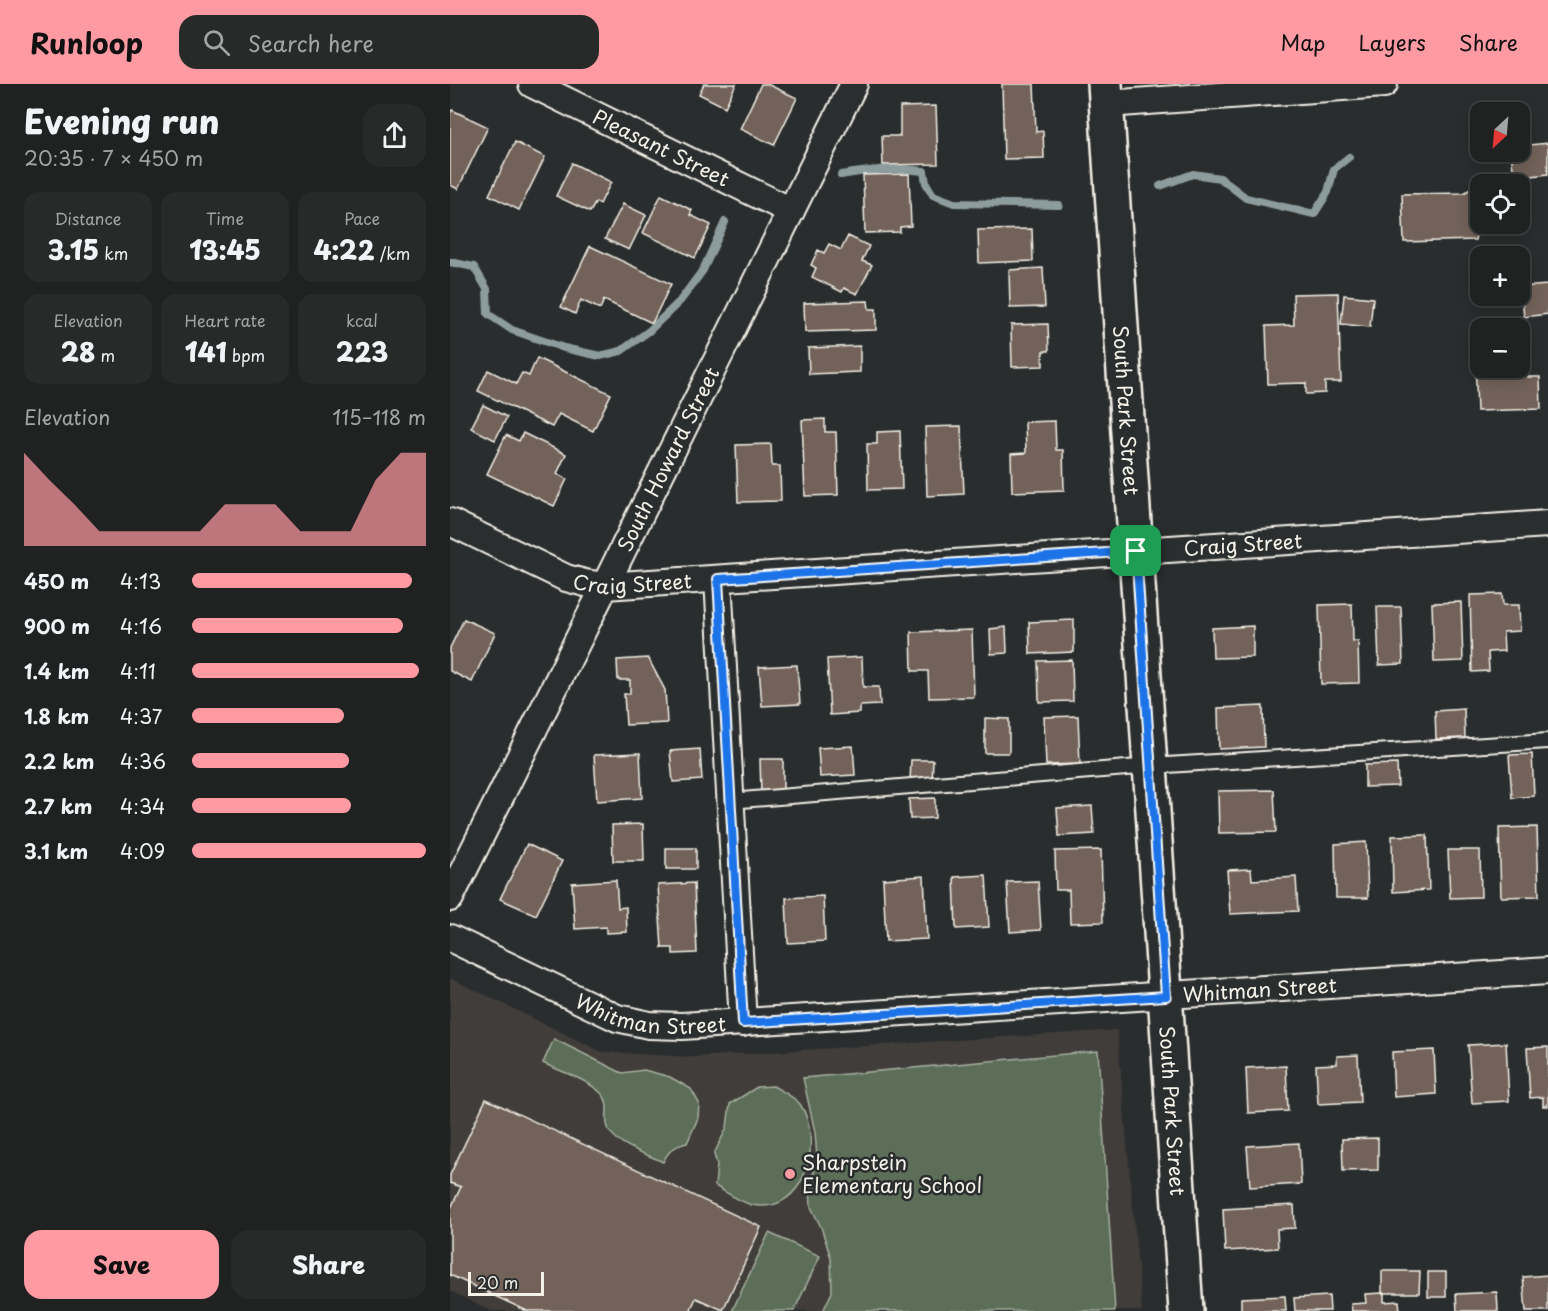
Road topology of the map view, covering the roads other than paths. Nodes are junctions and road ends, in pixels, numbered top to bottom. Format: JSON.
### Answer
{"nodes":[{"id":1,"x":532,"y":84,"type":"edge"},
{"id":2,"x":854,"y":84,"type":"edge"},
{"id":3,"x":1384,"y":84,"type":"edge"},
{"id":4,"x":1106,"y":94,"type":"edge"},
{"id":5,"x":791,"y":211,"type":"junction"},
{"id":6,"x":450,"y":522,"type":"edge"},
{"id":7,"x":1548,"y":525,"type":"edge"},
{"id":8,"x":1136,"y":551,"type":"junction"},
{"id":9,"x":718,"y":579,"type":"junction"},
{"id":10,"x":605,"y":586,"type":"junction"},
{"id":11,"x":1548,"y":741,"type":"edge"},
{"id":12,"x":1150,"y":766,"type":"junction"},
{"id":13,"x":730,"y":801,"type":"junction"},
{"id":14,"x":450,"y":898,"type":"edge"},
{"id":15,"x":450,"y":938,"type":"edge"},
{"id":16,"x":1548,"y":970,"type":"edge"},
{"id":17,"x":1166,"y":996,"type":"junction"},
{"id":18,"x":743,"y":1023,"type":"junction"},
{"id":19,"x":1186,"y":1311,"type":"edge"}],
"edges":[{"from":1,"to":5,"type":"street","name":"Pleasant Street"},
{"from":2,"to":5,"type":"street","name":"South Howard Street"},
{"from":3,"to":4,"type":"street"},
{"from":4,"to":8,"type":"main road","name":"South Park Street"},
{"from":5,"to":10,"type":"street","name":"South Howard Street"},
{"from":6,"to":10,"type":"street","name":"Craig Street"},
{"from":7,"to":8,"type":"street","name":"Craig Street"},
{"from":8,"to":9,"type":"street","name":"Craig Street"},
{"from":8,"to":12,"type":"main road","name":"South Park Street"},
{"from":9,"to":10,"type":"street","name":"Craig Street"},
{"from":9,"to":13,"type":"street"},
{"from":10,"to":14,"type":"street","name":"South Howard Street"},
{"from":11,"to":12,"type":"lane"},
{"from":12,"to":13,"type":"lane"},
{"from":12,"to":17,"type":"main road","name":"South Park Street"},
{"from":13,"to":18,"type":"street"},
{"from":15,"to":18,"type":"street","name":"Whitman Street"},
{"from":16,"to":17,"type":"street","name":"Whitman Street"},
{"from":17,"to":18,"type":"street","name":"Whitman Street"},
{"from":17,"to":19,"type":"main road","name":"South Park Street"}]}
